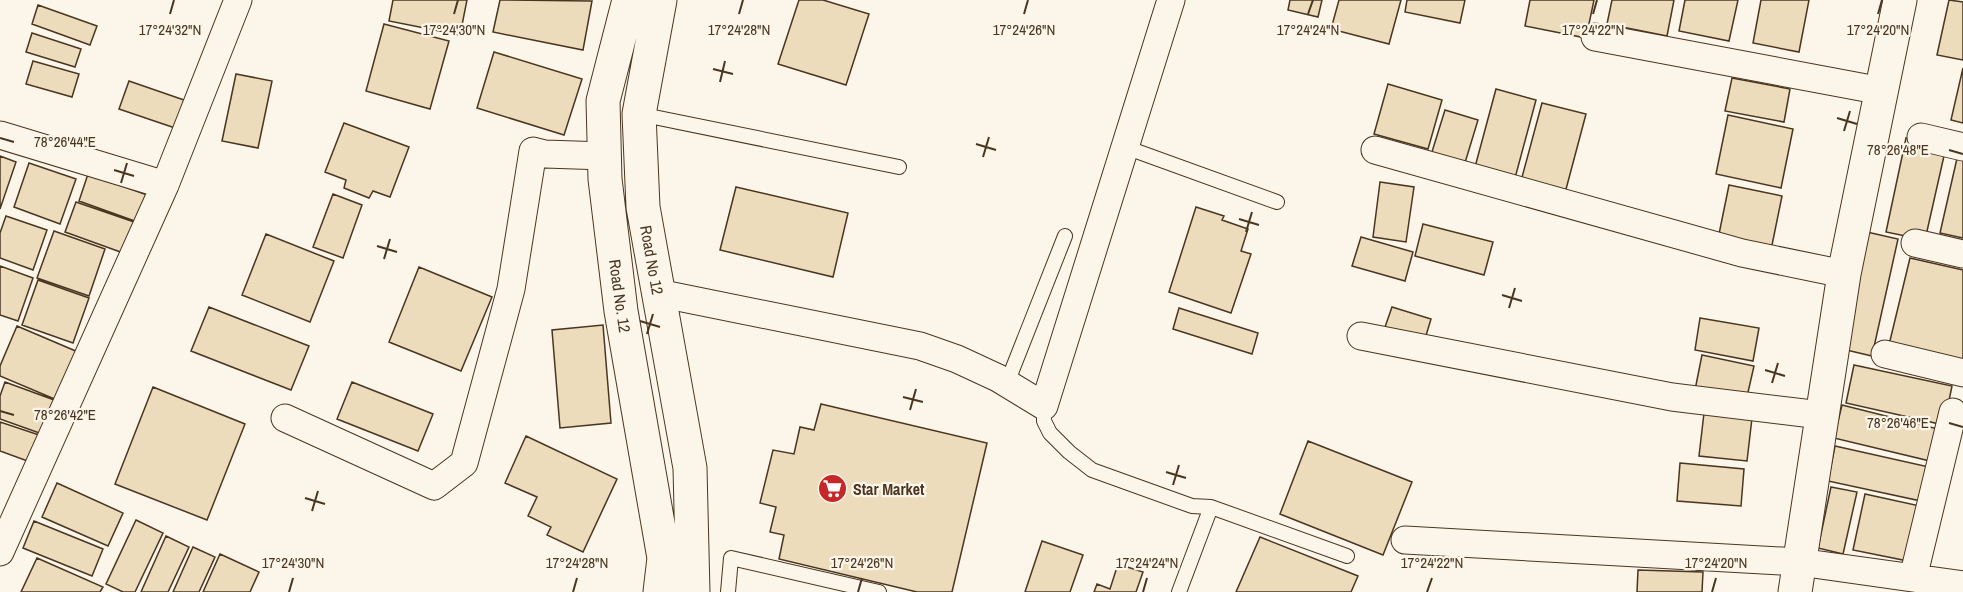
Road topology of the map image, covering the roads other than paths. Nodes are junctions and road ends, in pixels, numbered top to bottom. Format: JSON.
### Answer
{"nodes":[{"id":1,"x":238,"y":0,"type":"edge"},
{"id":2,"x":629,"y":0,"type":"edge"},
{"id":3,"x":660,"y":0,"type":"edge"},
{"id":4,"x":1171,"y":0,"type":"edge"},
{"id":5,"x":1900,"y":0,"type":"edge"},
{"id":6,"x":1595,"y":37,"type":"dead end"},
{"id":7,"x":1882,"y":91,"type":"junction"},
{"id":8,"x":639,"y":114,"type":"junction"},
{"id":9,"x":0,"y":135,"type":"edge"},
{"id":10,"x":1921,"y":137,"type":"dead end"},
{"id":11,"x":1125,"y":147,"type":"junction"},
{"id":12,"x":1963,"y":147,"type":"edge"},
{"id":13,"x":1375,"y":150,"type":"dead end"},
{"id":14,"x":605,"y":156,"type":"junction"},
{"id":15,"x":899,"y":167,"type":"dead end"},
{"id":16,"x":165,"y":185,"type":"junction"},
{"id":17,"x":1277,"y":201,"type":"dead end"},
{"id":18,"x":1065,"y":236,"type":"dead end"},
{"id":19,"x":1915,"y":243,"type":"dead end"},
{"id":20,"x":1963,"y":254,"type":"edge"},
{"id":21,"x":1844,"y":274,"type":"junction"},
{"id":22,"x":658,"y":293,"type":"junction"},
{"id":23,"x":1361,"y":336,"type":"dead end"},
{"id":24,"x":1885,"y":354,"type":"dead end"},
{"id":25,"x":1963,"y":373,"type":"edge"},
{"id":26,"x":1007,"y":383,"type":"junction"},
{"id":27,"x":1044,"y":406,"type":"junction"},
{"id":28,"x":1953,"y":412,"type":"dead end"},
{"id":29,"x":1821,"y":415,"type":"junction"},
{"id":30,"x":285,"y":418,"type":"dead end"},
{"id":31,"x":1211,"y":507,"type":"junction"},
{"id":32,"x":1405,"y":540,"type":"dead end"},
{"id":33,"x":0,"y":552,"type":"edge"},
{"id":34,"x":1347,"y":556,"type":"dead end"},
{"id":35,"x":1797,"y":577,"type":"edge"},
{"id":36,"x":1913,"y":578,"type":"junction"},
{"id":37,"x":1963,"y":585,"type":"edge"},
{"id":38,"x":660,"y":592,"type":"edge"},
{"id":39,"x":693,"y":592,"type":"edge"},
{"id":40,"x":728,"y":592,"type":"edge"},
{"id":41,"x":879,"y":592,"type":"edge"},
{"id":42,"x":1179,"y":592,"type":"edge"}],
"edges":[{"from":1,"to":16,"type":"street"},
{"from":2,"to":14,"type":"main road","name":"Road No. 12"},
{"from":3,"to":8,"type":"main road","name":"Road No 12"},
{"from":4,"to":11,"type":"street"},
{"from":5,"to":7,"type":"main road"},
{"from":6,"to":7,"type":"street"},
{"from":7,"to":21,"type":"main road"},
{"from":8,"to":15,"type":"lane"},
{"from":8,"to":22,"type":"main road","name":"Road No 12"},
{"from":9,"to":16,"type":"street"},
{"from":10,"to":12,"type":"street"},
{"from":11,"to":17,"type":"lane"},
{"from":11,"to":27,"type":"street"},
{"from":13,"to":21,"type":"street"},
{"from":14,"to":30,"type":"street"},
{"from":14,"to":38,"type":"main road","name":"Road No. 12"},
{"from":16,"to":33,"type":"street"},
{"from":18,"to":26,"type":"lane"},
{"from":19,"to":20,"type":"street"},
{"from":21,"to":29,"type":"main road"},
{"from":22,"to":26,"type":"street"},
{"from":22,"to":39,"type":"main road","name":"Road No 12"},
{"from":23,"to":29,"type":"street"},
{"from":24,"to":25,"type":"street"},
{"from":26,"to":27,"type":"street"},
{"from":27,"to":31,"type":"lane"},
{"from":28,"to":36,"type":"street"},
{"from":29,"to":35,"type":"main road"},
{"from":31,"to":34,"type":"lane"},
{"from":31,"to":42,"type":"lane"},
{"from":32,"to":35,"type":"street"},
{"from":35,"to":36,"type":"street"},
{"from":36,"to":37,"type":"street"},
{"from":40,"to":41,"type":"lane"}]}
